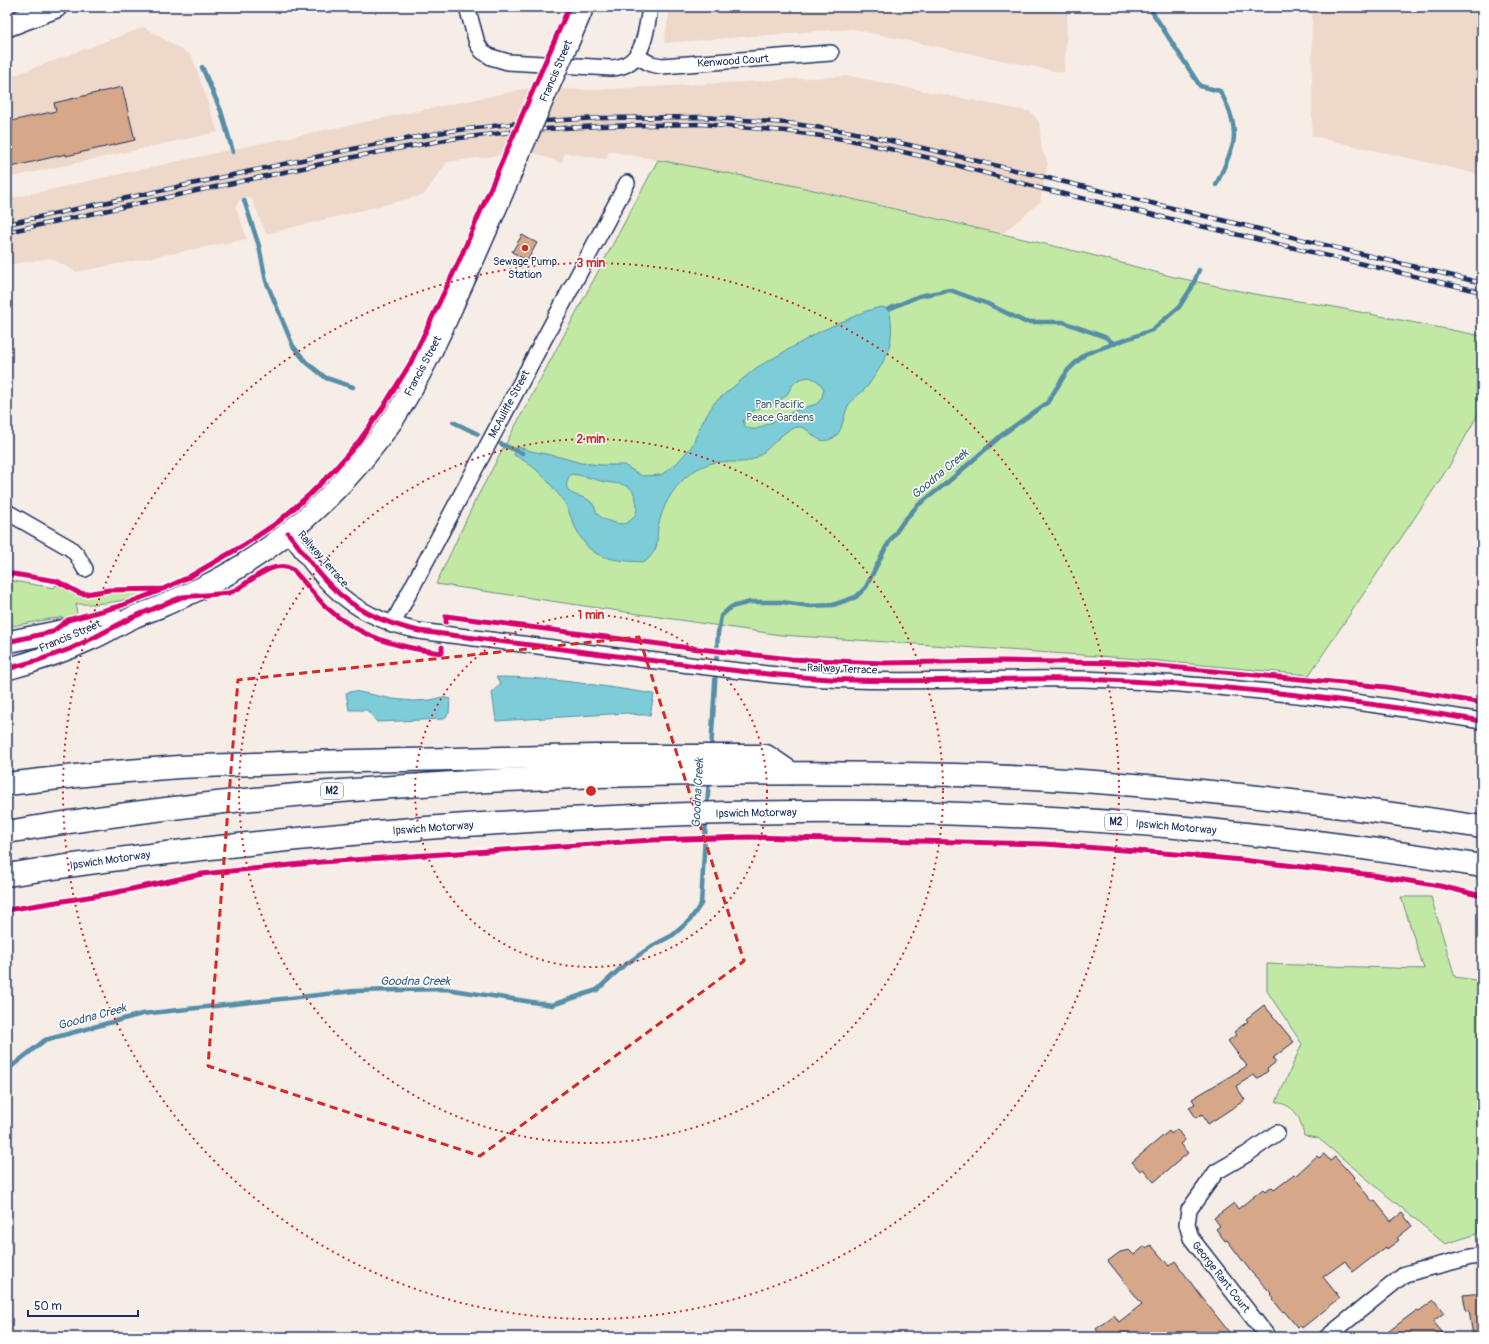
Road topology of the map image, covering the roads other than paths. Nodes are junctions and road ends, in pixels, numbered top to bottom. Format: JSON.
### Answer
{"nodes":[{"id":1,"x":56,"y":7,"type":"edge"},
{"id":2,"x":467,"y":7,"type":"edge"},
{"id":3,"x":583,"y":7,"type":"edge"},
{"id":4,"x":650,"y":7,"type":"edge"},
{"id":5,"x":7,"y":26,"type":"edge"},
{"id":6,"x":831,"y":53,"type":"dead end"},
{"id":7,"x":636,"y":56,"type":"junction"},
{"id":8,"x":627,"y":183,"type":"dead end"},
{"id":9,"x":7,"y":512,"type":"edge"},
{"id":10,"x":288,"y":533,"type":"junction"},
{"id":11,"x":85,"y":569,"type":"dead end"},
{"id":12,"x":133,"y":617,"type":"junction"},
{"id":13,"x":392,"y":625,"type":"junction"},
{"id":14,"x":7,"y":642,"type":"edge"},
{"id":15,"x":7,"y":669,"type":"edge"},
{"id":16,"x":1482,"y":721,"type":"edge"},
{"id":17,"x":661,"y":765,"type":"junction"},
{"id":18,"x":7,"y":784,"type":"edge"},
{"id":19,"x":1482,"y":827,"type":"edge"},
{"id":20,"x":7,"y":832,"type":"edge"},
{"id":21,"x":1482,"y":866,"type":"edge"},
{"id":22,"x":7,"y":874,"type":"edge"},
{"id":23,"x":1277,"y":1133,"type":"dead end"},
{"id":24,"x":1482,"y":1256,"type":"edge"},
{"id":25,"x":1268,"y":1337,"type":"edge"},
{"id":26,"x":1327,"y":1337,"type":"edge"}],
"edges":[{"from":1,"to":5,"type":"main road"},
{"from":2,"to":7,"type":"street"},
{"from":3,"to":10,"type":"main road","name":"Francis Street","bridge":true},
{"from":4,"to":7,"type":"street"},
{"from":6,"to":7,"type":"street","name":"Kenwood Court"},
{"from":8,"to":13,"type":"street","name":"McAuliffe Street"},
{"from":9,"to":11,"type":"street"},
{"from":10,"to":12,"type":"main road","name":"Francis Street"},
{"from":10,"to":13,"type":"street","name":"Railway Terrace"},
{"from":12,"to":14,"type":"main road","name":"Francis Street"},
{"from":12,"to":15,"type":"main road","name":"Francis Street"},
{"from":13,"to":16,"type":"street","name":"Railway Terrace"},
{"from":17,"to":18,"type":"highway"},
{"from":17,"to":19,"type":"highway","number":"M2"},
{"from":17,"to":20,"type":"highway","number":"M2"},
{"from":21,"to":22,"type":"highway","name":"Ipswich Motorway","number":"M2"},
{"from":23,"to":25,"type":"street","name":"George Rant Court"},
{"from":24,"to":26,"type":"street"}]}
